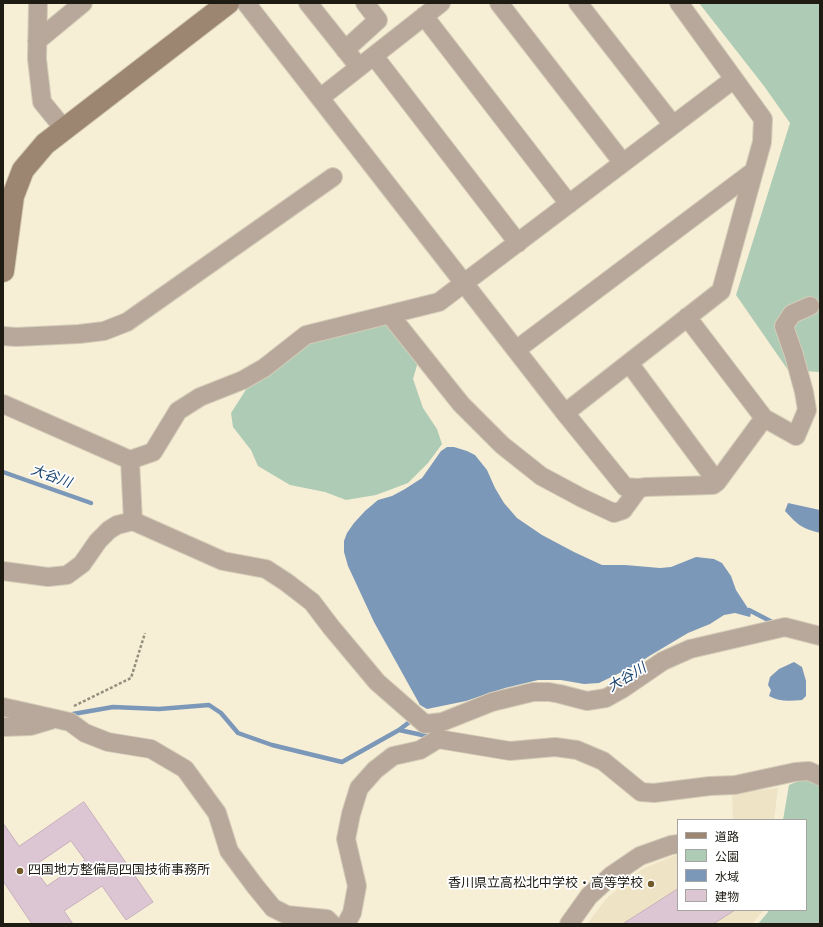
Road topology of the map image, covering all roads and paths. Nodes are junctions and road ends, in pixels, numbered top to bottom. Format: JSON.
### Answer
{"nodes":[{"id":1,"x":38,"y":3,"type":"edge"},
{"id":2,"x":84,"y":3,"type":"edge"},
{"id":3,"x":228,"y":3,"type":"edge"},
{"id":4,"x":246,"y":3,"type":"edge"},
{"id":5,"x":308,"y":3,"type":"edge"},
{"id":6,"x":365,"y":3,"type":"edge"},
{"id":7,"x":441,"y":3,"type":"edge"},
{"id":8,"x":499,"y":3,"type":"edge"},
{"id":9,"x":578,"y":3,"type":"edge"},
{"id":10,"x":679,"y":3,"type":"edge"},
{"id":11,"x":424,"y":16,"type":"junction"},
{"id":12,"x":37,"y":41,"type":"junction"},
{"id":13,"x":345,"y":50,"type":"junction"},
{"id":14,"x":374,"y":56,"type":"junction"},
{"id":15,"x":359,"y":67,"type":"junction"},
{"id":16,"x":734,"y":79,"type":"junction"},
{"id":17,"x":320,"y":98,"type":"junction"},
{"id":18,"x":673,"y":125,"type":"junction"},
{"id":19,"x":64,"y":129,"type":"junction"},
{"id":20,"x":623,"y":163,"type":"junction"},
{"id":21,"x":754,"y":171,"type":"junction"},
{"id":22,"x":333,"y":177,"type":"dead end"},
{"id":23,"x":569,"y":204,"type":"junction"},
{"id":24,"x":518,"y":243,"type":"junction"},
{"id":25,"x":3,"y":271,"type":"edge"},
{"id":26,"x":464,"y":284,"type":"junction"},
{"id":27,"x":810,"y":306,"type":"dead end"},
{"id":28,"x":390,"y":315,"type":"junction"},
{"id":29,"x":687,"y":317,"type":"junction"},
{"id":30,"x":3,"y":336,"type":"edge"},
{"id":31,"x":516,"y":350,"type":"junction"},
{"id":32,"x":629,"y":363,"type":"junction"},
{"id":33,"x":3,"y":404,"type":"edge"},
{"id":34,"x":565,"y":413,"type":"junction"},
{"id":35,"x":764,"y":418,"type":"junction"},
{"id":36,"x":130,"y":460,"type":"junction"},
{"id":37,"x":718,"y":482,"type":"junction"},
{"id":38,"x":639,"y":488,"type":"junction"},
{"id":39,"x":133,"y":521,"type":"junction"},
{"id":40,"x":3,"y":571,"type":"edge"},
{"id":41,"x":145,"y":633,"type":"dead end"},
{"id":42,"x":820,"y":636,"type":"edge"},
{"id":43,"x":3,"y":707,"type":"edge"},
{"id":44,"x":56,"y":719,"type":"junction"},
{"id":45,"x":425,"y":724,"type":"junction"},
{"id":46,"x":3,"y":727,"type":"edge"},
{"id":47,"x":438,"y":739,"type":"junction"},
{"id":48,"x":820,"y":776,"type":"edge"},
{"id":49,"x":677,"y":844,"type":"edge"},
{"id":50,"x":332,"y":924,"type":"edge"},
{"id":51,"x":346,"y":924,"type":"edge"},
{"id":52,"x":568,"y":924,"type":"edge"}],
"edges":[{"from":1,"to":12,"type":"street"},
{"from":2,"to":12,"type":"street"},
{"from":3,"to":19,"type":"street"},
{"from":4,"to":17,"type":"street"},
{"from":5,"to":13,"type":"street"},
{"from":6,"to":13,"type":"street"},
{"from":7,"to":11,"type":"street"},
{"from":8,"to":20,"type":"street"},
{"from":9,"to":18,"type":"street"},
{"from":10,"to":16,"type":"street"},
{"from":11,"to":14,"type":"street"},
{"from":11,"to":23,"type":"street"},
{"from":12,"to":19,"type":"street"},
{"from":13,"to":15,"type":"street"},
{"from":14,"to":15,"type":"street"},
{"from":14,"to":24,"type":"street"},
{"from":15,"to":17,"type":"street"},
{"from":16,"to":18,"type":"street"},
{"from":16,"to":21,"type":"street"},
{"from":17,"to":26,"type":"street"},
{"from":18,"to":20,"type":"street"},
{"from":19,"to":25,"type":"street"},
{"from":20,"to":23,"type":"street"},
{"from":21,"to":29,"type":"street"},
{"from":21,"to":31,"type":"street"},
{"from":22,"to":30,"type":"street"},
{"from":23,"to":24,"type":"street"},
{"from":24,"to":26,"type":"street"},
{"from":26,"to":28,"type":"street"},
{"from":26,"to":31,"type":"street"},
{"from":27,"to":35,"type":"street"},
{"from":28,"to":36,"type":"street"},
{"from":28,"to":38,"type":"street"},
{"from":29,"to":32,"type":"street"},
{"from":29,"to":35,"type":"street"},
{"from":31,"to":34,"type":"street"},
{"from":32,"to":34,"type":"street"},
{"from":32,"to":37,"type":"street"},
{"from":33,"to":36,"type":"street"},
{"from":34,"to":38,"type":"street"},
{"from":35,"to":37,"type":"street"},
{"from":36,"to":39,"type":"street"},
{"from":37,"to":38,"type":"street"},
{"from":39,"to":40,"type":"street"},
{"from":39,"to":45,"type":"street"},
{"from":41,"to":44,"type":"path"},
{"from":42,"to":45,"type":"street"},
{"from":43,"to":44,"type":"street"},
{"from":44,"to":46,"type":"street"},
{"from":44,"to":50,"type":"street"},
{"from":45,"to":47,"type":"street"},
{"from":47,"to":48,"type":"street"},
{"from":47,"to":51,"type":"street"},
{"from":49,"to":52,"type":"street"}]}
